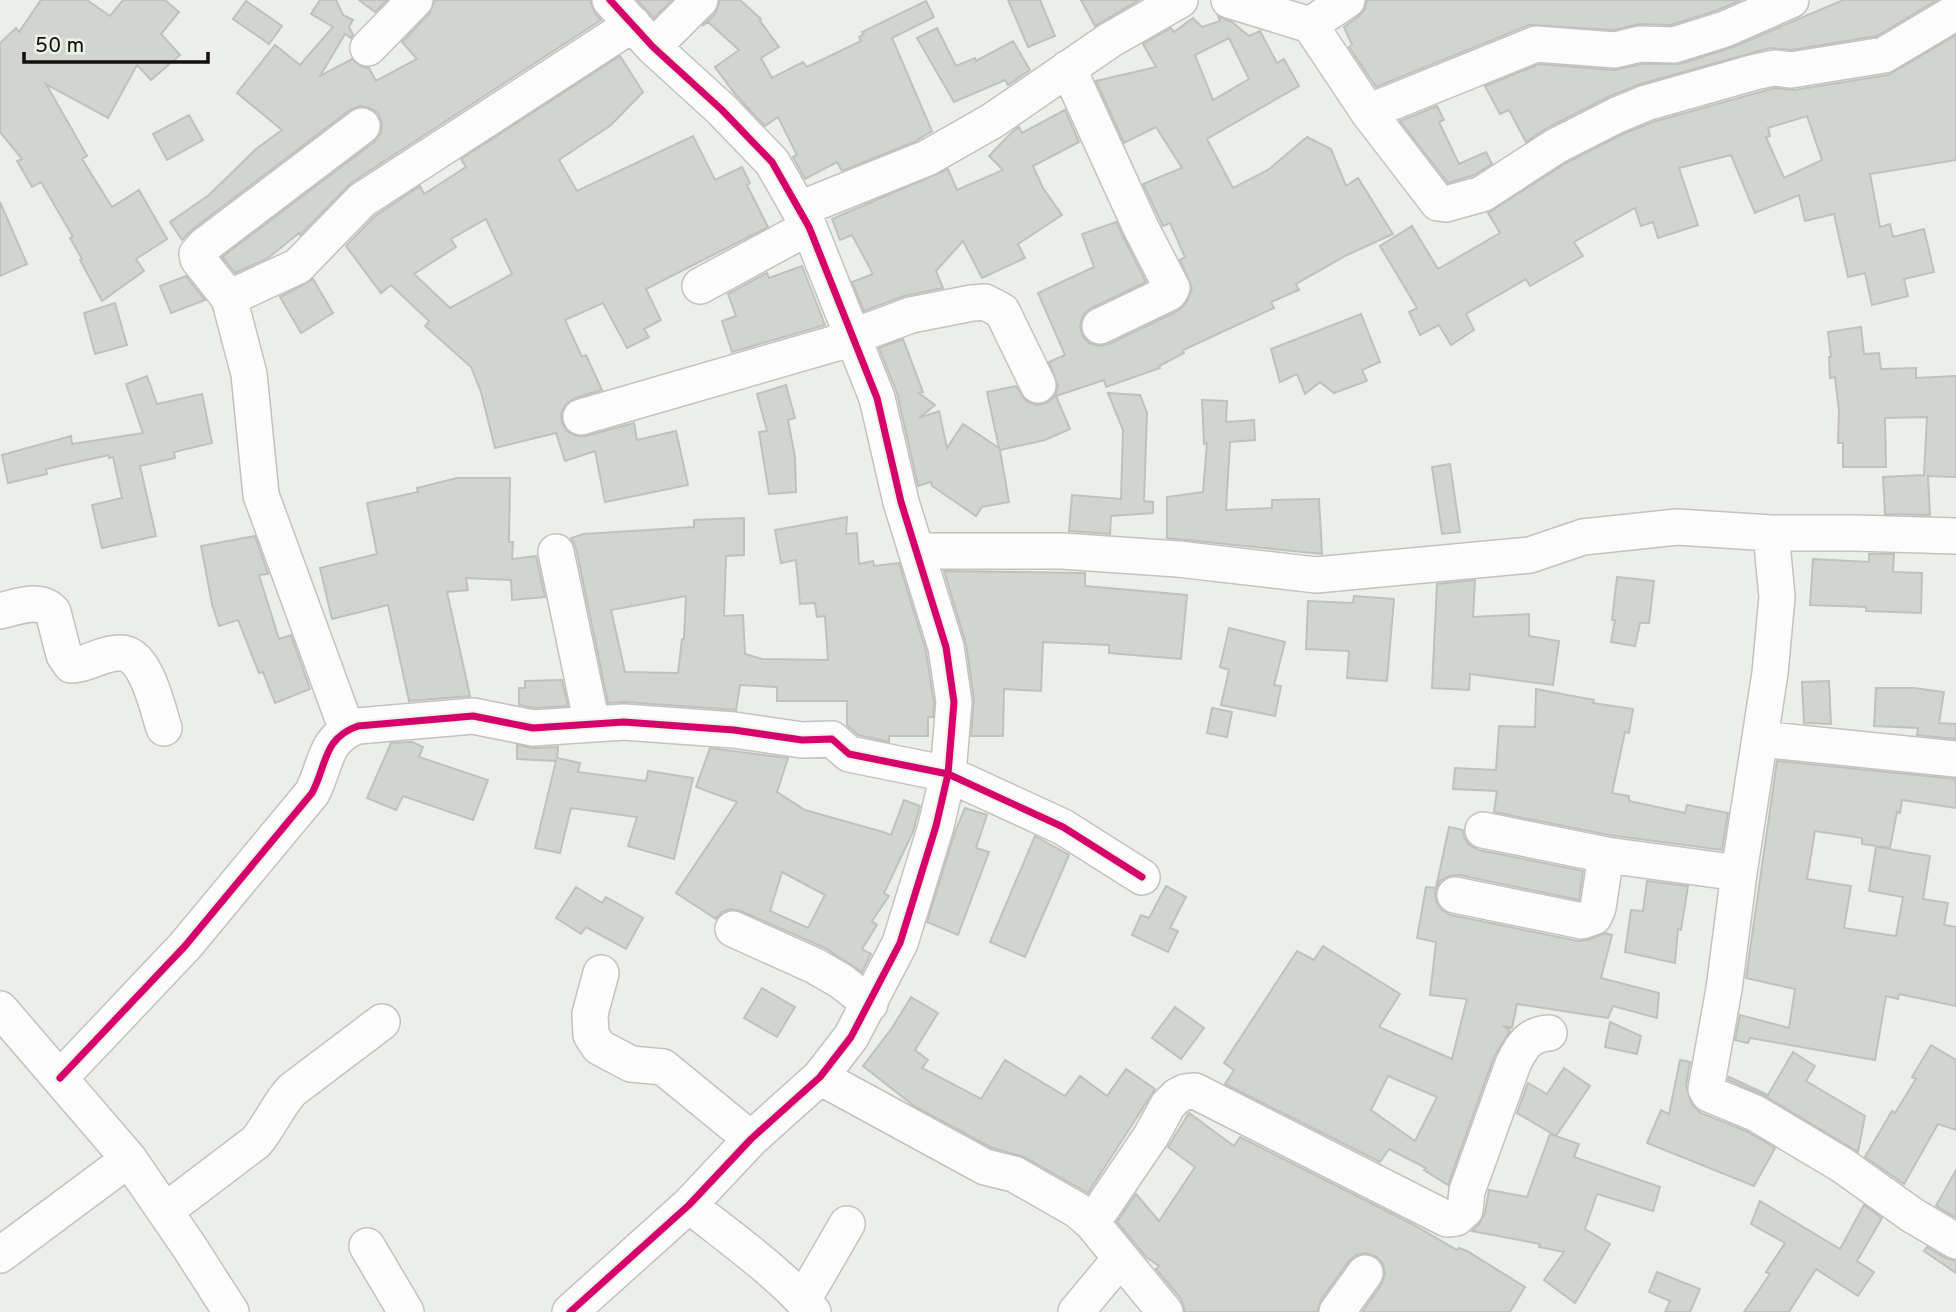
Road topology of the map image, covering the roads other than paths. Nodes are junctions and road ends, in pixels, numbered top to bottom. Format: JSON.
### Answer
{"nodes":[{"id":1,"x":415,"y":0,"type":"edge"},
{"id":2,"x":700,"y":0,"type":"edge"},
{"id":3,"x":1180,"y":0,"type":"edge"},
{"id":4,"x":1230,"y":0,"type":"edge"},
{"id":5,"x":1347,"y":0,"type":"edge"},
{"id":6,"x":1791,"y":0,"type":"edge"},
{"id":7,"x":1956,"y":12,"type":"edge"},
{"id":8,"x":632,"y":24,"type":"edge"},
{"id":9,"x":1310,"y":25,"type":"junction"},
{"id":10,"x":368,"y":48,"type":"dead end"},
{"id":11,"x":1068,"y":68,"type":"junction"},
{"id":12,"x":1368,"y":112,"type":"junction"},
{"id":13,"x":362,"y":126,"type":"dead end"},
{"id":14,"x":805,"y":218,"type":"junction"},
{"id":15,"x":700,"y":286,"type":"dead end"},
{"id":16,"x":229,"y":298,"type":"junction"},
{"id":17,"x":1100,"y":326,"type":"dead end"},
{"id":18,"x":853,"y":335,"type":"junction"},
{"id":19,"x":1038,"y":385,"type":"dead end"},
{"id":20,"x":581,"y":417,"type":"dead end"},
{"id":21,"x":1771,"y":533,"type":"junction"},
{"id":22,"x":1956,"y":536,"type":"edge"},
{"id":23,"x":916,"y":551,"type":"junction"},
{"id":24,"x":556,"y":552,"type":"dead end"},
{"id":25,"x":0,"y":611,"type":"edge"},
{"id":26,"x":592,"y":724,"type":"junction"},
{"id":27,"x":164,"y":728,"type":"dead end"},
{"id":28,"x":347,"y":730,"type":"junction"},
{"id":29,"x":1760,"y":739,"type":"junction"},
{"id":30,"x":1956,"y":759,"type":"edge"},
{"id":31,"x":948,"y":774,"type":"junction"},
{"id":32,"x":1483,"y":831,"type":"dead end"},
{"id":33,"x":1606,"y":855,"type":"junction"},
{"id":34,"x":1739,"y":873,"type":"junction"},
{"id":35,"x":1142,"y":877,"type":"dead end"},
{"id":36,"x":1455,"y":895,"type":"dead end"},
{"id":37,"x":733,"y":929,"type":"dead end"},
{"id":38,"x":601,"y":973,"type":"dead end"},
{"id":39,"x":870,"y":1004,"type":"junction"},
{"id":40,"x":0,"y":1009,"type":"edge"},
{"id":41,"x":382,"y":1022,"type":"dead end"},
{"id":42,"x":1549,"y":1033,"type":"dead end"},
{"id":43,"x":820,"y":1077,"type":"junction"},
{"id":44,"x":60,"y":1078,"type":"junction"},
{"id":45,"x":751,"y":1139,"type":"junction"},
{"id":46,"x":129,"y":1159,"type":"junction"},
{"id":47,"x":689,"y":1205,"type":"junction"},
{"id":48,"x":165,"y":1211,"type":"junction"},
{"id":49,"x":1092,"y":1223,"type":"junction"},
{"id":50,"x":847,"y":1224,"type":"dead end"},
{"id":51,"x":1956,"y":1241,"type":"edge"},
{"id":52,"x":367,"y":1246,"type":"dead end"},
{"id":53,"x":0,"y":1255,"type":"edge"},
{"id":54,"x":1120,"y":1259,"type":"junction"},
{"id":55,"x":1365,"y":1273,"type":"dead end"},
{"id":56,"x":808,"y":1306,"type":"edge"},
{"id":57,"x":230,"y":1312,"type":"edge"},
{"id":58,"x":406,"y":1312,"type":"edge"},
{"id":59,"x":570,"y":1312,"type":"edge"},
{"id":60,"x":1076,"y":1312,"type":"edge"},
{"id":61,"x":1165,"y":1312,"type":"edge"},
{"id":62,"x":1337,"y":1312,"type":"edge"}],
"edges":[{"from":1,"to":10,"type":"street"},
{"from":2,"to":8,"type":"street"},
{"from":3,"to":11,"type":"street"},
{"from":4,"to":9,"type":"street"},
{"from":5,"to":9,"type":"street"},
{"from":6,"to":12,"type":"street"},
{"from":7,"to":12,"type":"street"},
{"from":8,"to":14,"type":"street"},
{"from":8,"to":16,"type":"street"},
{"from":9,"to":12,"type":"street"},
{"from":11,"to":14,"type":"street"},
{"from":11,"to":17,"type":"street"},
{"from":13,"to":16,"type":"street"},
{"from":14,"to":15,"type":"street"},
{"from":14,"to":18,"type":"street"},
{"from":16,"to":28,"type":"street"},
{"from":18,"to":19,"type":"street"},
{"from":18,"to":20,"type":"street"},
{"from":18,"to":23,"type":"street"},
{"from":21,"to":22,"type":"street"},
{"from":21,"to":23,"type":"street"},
{"from":21,"to":29,"type":"street"},
{"from":23,"to":31,"type":"street"},
{"from":24,"to":26,"type":"street"},
{"from":25,"to":27,"type":"street"},
{"from":26,"to":28,"type":"street"},
{"from":26,"to":31,"type":"street"},
{"from":28,"to":44,"type":"street"},
{"from":29,"to":30,"type":"street"},
{"from":29,"to":34,"type":"street"},
{"from":31,"to":35,"type":"street"},
{"from":31,"to":39,"type":"street"},
{"from":32,"to":33,"type":"street"},
{"from":33,"to":34,"type":"street"},
{"from":33,"to":36,"type":"street"},
{"from":34,"to":51,"type":"street"},
{"from":37,"to":39,"type":"street"},
{"from":38,"to":45,"type":"street"},
{"from":39,"to":43,"type":"street"},
{"from":40,"to":44,"type":"street"},
{"from":41,"to":48,"type":"street"},
{"from":42,"to":49,"type":"street"},
{"from":43,"to":45,"type":"street"},
{"from":43,"to":49,"type":"street"},
{"from":44,"to":46,"type":"street"},
{"from":45,"to":47,"type":"street"},
{"from":46,"to":48,"type":"street"},
{"from":46,"to":53,"type":"street"},
{"from":47,"to":56,"type":"street"},
{"from":47,"to":59,"type":"street"},
{"from":48,"to":57,"type":"street"},
{"from":49,"to":54,"type":"street"},
{"from":50,"to":56,"type":"street"},
{"from":52,"to":58,"type":"street"},
{"from":54,"to":60,"type":"street"},
{"from":54,"to":61,"type":"street"},
{"from":55,"to":62,"type":"street"}]}
